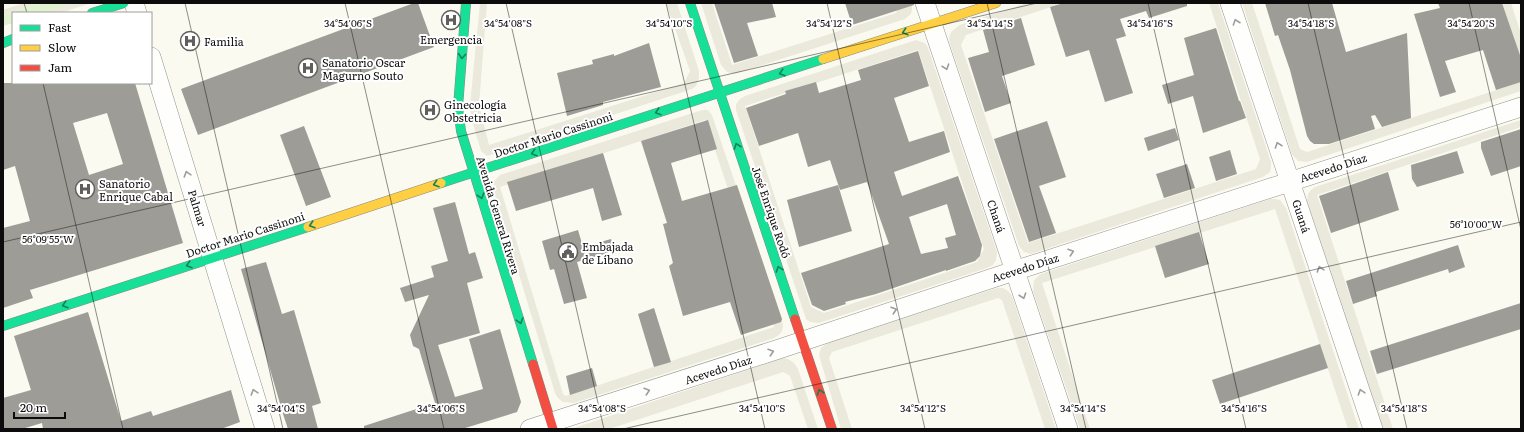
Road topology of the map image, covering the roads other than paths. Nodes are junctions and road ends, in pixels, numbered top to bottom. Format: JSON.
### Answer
{"nodes":[{"id":1,"x":124,"y":3,"type":"edge"},
{"id":2,"x":466,"y":3,"type":"edge"},
{"id":3,"x":690,"y":3,"type":"edge"},
{"id":4,"x":925,"y":3,"type":"edge"},
{"id":5,"x":996,"y":3,"type":"edge"},
{"id":6,"x":1230,"y":3,"type":"edge"},
{"id":7,"x":95,"y":12,"type":"edge"},
{"id":8,"x":932,"y":24,"type":"junction"},
{"id":9,"x":152,"y":60,"type":"edge"},
{"id":10,"x":719,"y":93,"type":"junction"},
{"id":11,"x":1521,"y":107,"type":"edge"},
{"id":12,"x":473,"y":172,"type":"junction"},
{"id":13,"x":1290,"y":181,"type":"junction"},
{"id":14,"x":213,"y":257,"type":"junction"},
{"id":15,"x":1014,"y":270,"type":"junction"},
{"id":16,"x":3,"y":326,"type":"edge"},
{"id":17,"x":804,"y":341,"type":"junction"},
{"id":18,"x":552,"y":426,"type":"edge"},
{"id":19,"x":265,"y":429,"type":"edge"},
{"id":20,"x":530,"y":429,"type":"edge"},
{"id":21,"x":832,"y":429,"type":"edge"},
{"id":22,"x":1068,"y":429,"type":"edge"},
{"id":23,"x":1373,"y":429,"type":"edge"}],
"edges":[{"from":1,"to":7,"type":"street"},
{"from":2,"to":12,"type":"street","name":"Avenida General Rivera","one_way":true},
{"from":3,"to":10,"type":"street","name":"José Enrique Rodó"},
{"from":4,"to":8,"type":"street","name":"Chaná"},
{"from":5,"to":8,"type":"street","name":"Doctor Mario Cassinoni"},
{"from":13,"to":6,"type":"street","name":"Guaná","one_way":true},
{"from":8,"to":10,"type":"street","name":"Doctor Mario Cassinoni","one_way":true},
{"from":8,"to":15,"type":"street","name":"Chaná","one_way":true},
{"from":14,"to":9,"type":"street","name":"Palmar","one_way":true},
{"from":10,"to":12,"type":"street","name":"Doctor Mario Cassinoni","one_way":true},
{"from":17,"to":10,"type":"street","name":"José Enrique Rodó","one_way":true},
{"from":11,"to":13,"type":"street","name":"Acevedo Díaz"},
{"from":12,"to":14,"type":"street","name":"Doctor Mario Cassinoni","one_way":true},
{"from":12,"to":18,"type":"street","name":"Avenida General Rivera","one_way":true},
{"from":15,"to":13,"type":"street","name":"Acevedo Díaz","one_way":true},
{"from":23,"to":13,"type":"street","name":"Guaná","one_way":true},
{"from":14,"to":16,"type":"street","name":"Doctor Mario Cassinoni","one_way":true},
{"from":19,"to":14,"type":"street","name":"Palmar","one_way":true},
{"from":17,"to":15,"type":"street","name":"Acevedo Díaz","one_way":true},
{"from":15,"to":22,"type":"street","name":"Chaná","one_way":true},
{"from":18,"to":17,"type":"street","name":"Acevedo Díaz","one_way":true},
{"from":21,"to":17,"type":"street","name":"José Enrique Rodó","one_way":true},
{"from":18,"to":20,"type":"street","name":"Acevedo Díaz"}]}
